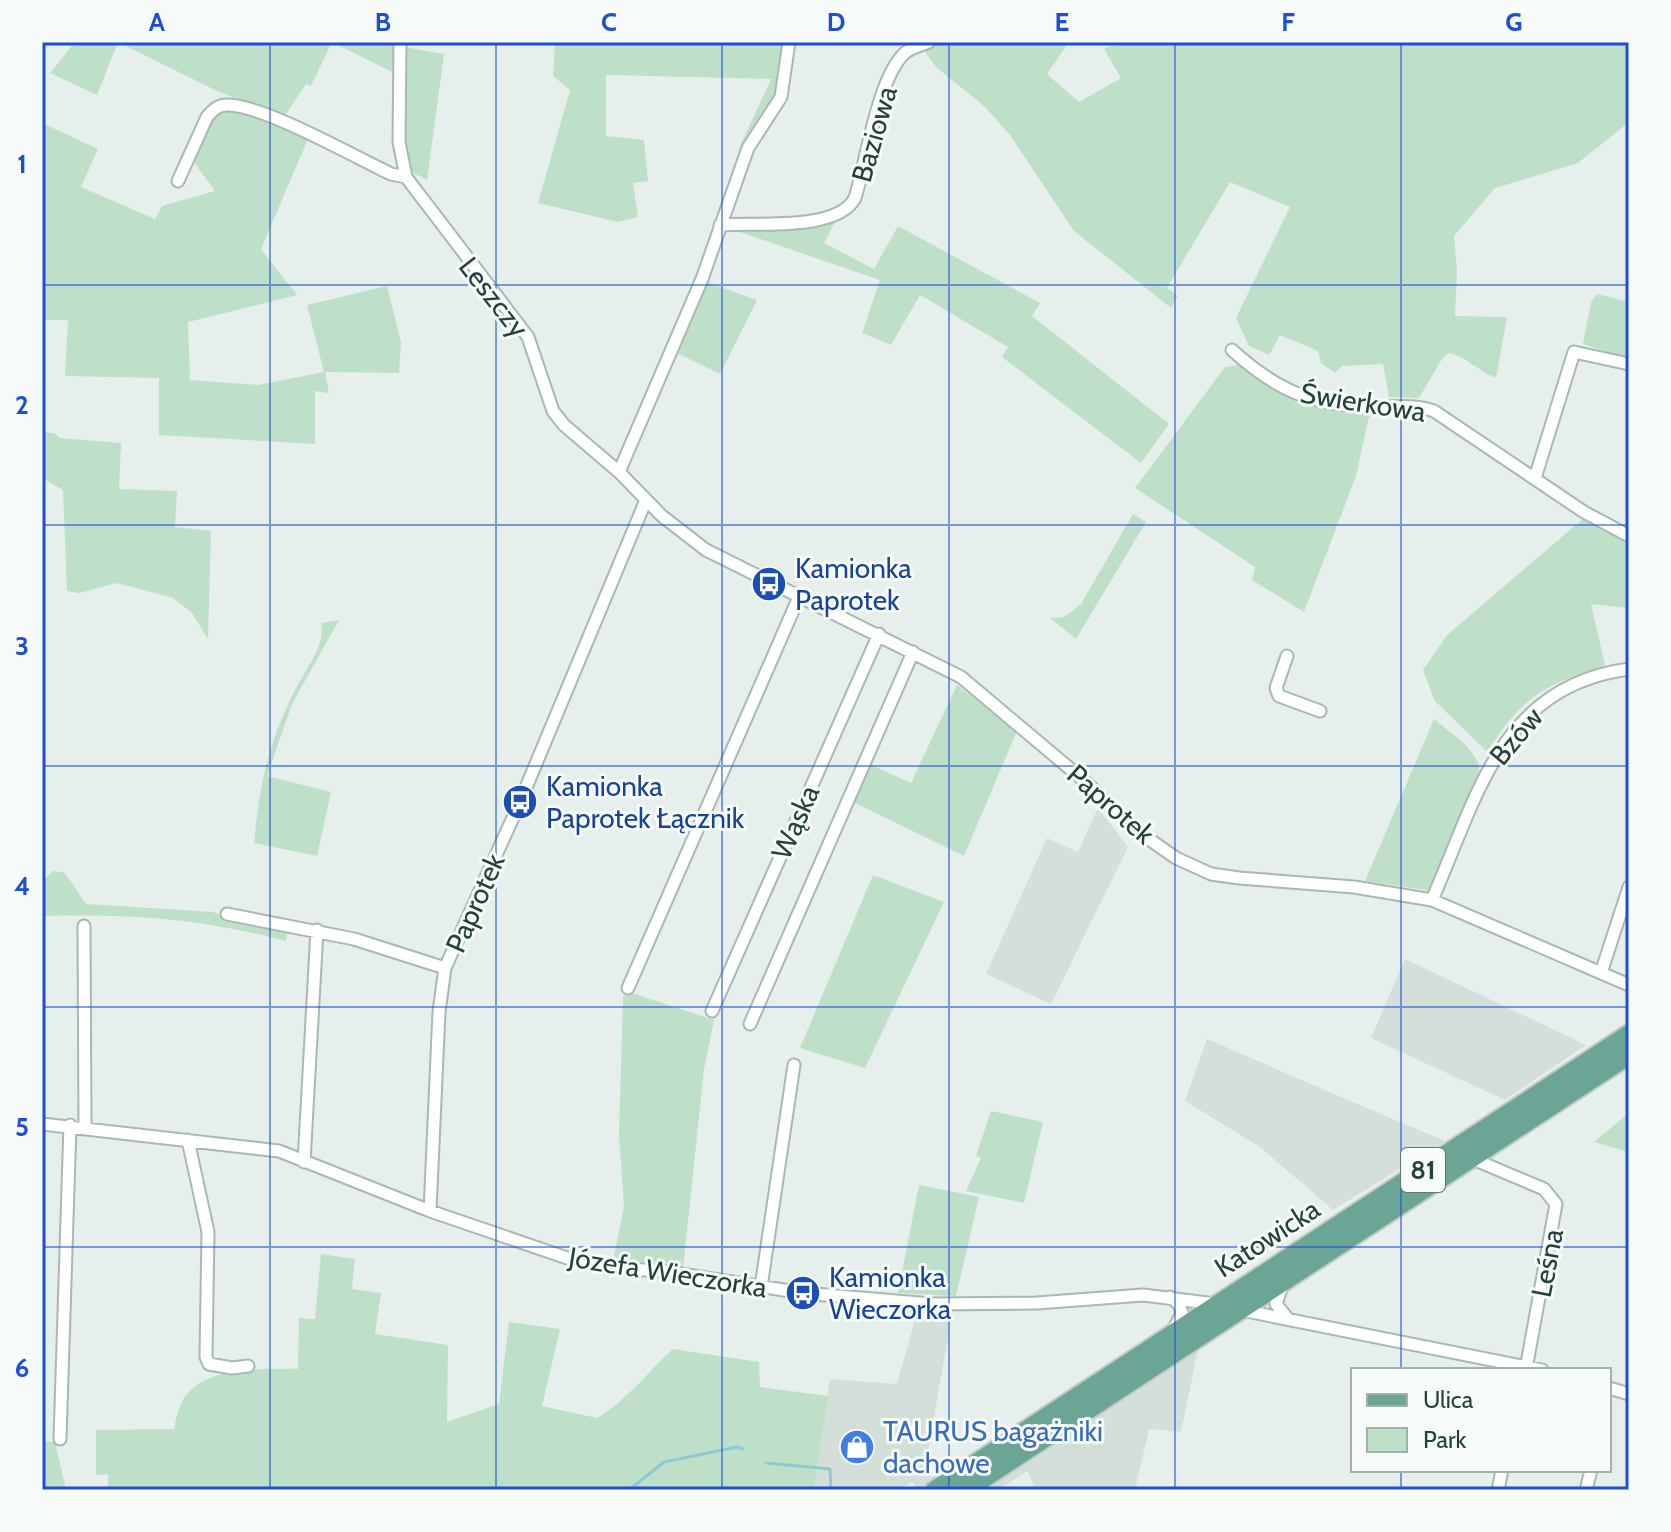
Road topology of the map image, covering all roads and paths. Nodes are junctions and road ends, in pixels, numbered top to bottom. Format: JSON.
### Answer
{"nodes":[{"id":1,"x":400,"y":42,"type":"edge"},
{"id":2,"x":789,"y":42,"type":"edge"},
{"id":3,"x":929,"y":42,"type":"edge"},
{"id":4,"x":406,"y":177,"type":"junction"},
{"id":5,"x":178,"y":181,"type":"dead end"},
{"id":6,"x":720,"y":225,"type":"junction"},
{"id":7,"x":1232,"y":350,"type":"dead end"},
{"id":8,"x":1629,"y":364,"type":"edge"},
{"id":9,"x":564,"y":425,"type":"joint"},
{"id":10,"x":619,"y":472,"type":"junction"},
{"id":11,"x":1535,"y":478,"type":"junction"},
{"id":12,"x":646,"y":500,"type":"junction"},
{"id":13,"x":1629,"y":536,"type":"edge"},
{"id":14,"x":799,"y":597,"type":"junction"},
{"id":15,"x":879,"y":634,"type":"junction"},
{"id":16,"x":913,"y":652,"type":"junction"},
{"id":17,"x":1287,"y":656,"type":"dead end"},
{"id":18,"x":1629,"y":669,"type":"edge"},
{"id":19,"x":1320,"y":711,"type":"dead end"},
{"id":20,"x":1629,"y":887,"type":"edge"},
{"id":21,"x":1432,"y":900,"type":"junction"},
{"id":22,"x":227,"y":914,"type":"dead end"},
{"id":23,"x":84,"y":926,"type":"dead end"},
{"id":24,"x":317,"y":930,"type":"junction"},
{"id":25,"x":445,"y":968,"type":"junction"},
{"id":26,"x":1601,"y":973,"type":"junction"},
{"id":27,"x":1629,"y":985,"type":"edge"},
{"id":28,"x":628,"y":988,"type":"dead end"},
{"id":29,"x":712,"y":1011,"type":"dead end"},
{"id":30,"x":750,"y":1024,"type":"dead end"},
{"id":31,"x":1629,"y":1034,"type":"edge"},
{"id":32,"x":1629,"y":1055,"type":"edge"},
{"id":33,"x":794,"y":1065,"type":"dead end"},
{"id":34,"x":42,"y":1124,"type":"edge"},
{"id":35,"x":70,"y":1125,"type":"junction"},
{"id":36,"x":85,"y":1127,"type":"junction"},
{"id":37,"x":188,"y":1140,"type":"junction"},
{"id":38,"x":1473,"y":1159,"type":"junction"},
{"id":39,"x":304,"y":1162,"type":"junction"},
{"id":40,"x":430,"y":1211,"type":"junction"},
{"id":41,"x":1284,"y":1282,"type":"junction"},
{"id":42,"x":761,"y":1287,"type":"junction"},
{"id":43,"x":1170,"y":1297,"type":"junction"},
{"id":44,"x":1216,"y":1304,"type":"junction"},
{"id":45,"x":1241,"y":1310,"type":"junction"},
{"id":46,"x":1292,"y":1321,"type":"junction"},
{"id":47,"x":1167,"y":1337,"type":"junction"},
{"id":48,"x":248,"y":1366,"type":"dead end"},
{"id":49,"x":1526,"y":1368,"type":"edge"},
{"id":50,"x":60,"y":1439,"type":"dead end"},
{"id":51,"x":935,"y":1490,"type":"edge"},
{"id":52,"x":966,"y":1490,"type":"edge"}],
"edges":[{"from":1,"to":4,"type":"street","name":"Leszczy"},
{"from":2,"to":6,"type":"street"},
{"from":3,"to":6,"type":"street","name":"Baziowa"},
{"from":4,"to":5,"type":"street"},
{"from":4,"to":9,"type":"street","name":"Leszczy"},
{"from":6,"to":10,"type":"street"},
{"from":7,"to":11,"type":"street","name":"Świerkowa"},
{"from":8,"to":11,"type":"street"},
{"from":9,"to":10,"type":"street","name":"Paprotek"},
{"from":10,"to":12,"type":"street","name":"Paprotek"},
{"from":11,"to":13,"type":"street","name":"Świerkowa"},
{"from":12,"to":14,"type":"street","name":"Paprotek"},
{"from":12,"to":25,"type":"street","name":"Paprotek"},
{"from":14,"to":15,"type":"street","name":"Paprotek"},
{"from":14,"to":28,"type":"street"},
{"from":15,"to":16,"type":"street","name":"Paprotek"},
{"from":15,"to":29,"type":"street","name":"Wąska"},
{"from":16,"to":21,"type":"street","name":"Paprotek"},
{"from":16,"to":30,"type":"street"},
{"from":17,"to":19,"type":"street"},
{"from":18,"to":21,"type":"street","name":"Bzów"},
{"from":20,"to":26,"type":"street"},
{"from":21,"to":26,"type":"street","name":"Paprotek"},
{"from":22,"to":24,"type":"street","name":"Paprotek"},
{"from":23,"to":36,"type":"street"},
{"from":24,"to":25,"type":"street","name":"Paprotek"},
{"from":24,"to":39,"type":"street"},
{"from":25,"to":40,"type":"street"},
{"from":26,"to":27,"type":"street","name":"Paprotek"},
{"from":31,"to":44,"type":"main road","name":"Katowicka","number":"81"},
{"from":32,"to":38,"type":"main road","name":"Katowicka","number":"81"},
{"from":33,"to":42,"type":"street"},
{"from":34,"to":35,"type":"street","name":"Józefa Wieczorka"},
{"from":35,"to":36,"type":"street","name":"Józefa Wieczorka"},
{"from":35,"to":50,"type":"street"},
{"from":36,"to":37,"type":"street","name":"Józefa Wieczorka"},
{"from":37,"to":39,"type":"street","name":"Józefa Wieczorka"},
{"from":37,"to":48,"type":"street"},
{"from":38,"to":41,"type":"main road","name":"Katowicka","number":"81"},
{"from":38,"to":49,"type":"street","name":"Leśna"},
{"from":39,"to":40,"type":"street","name":"Józefa Wieczorka"},
{"from":40,"to":42,"type":"street","name":"Józefa Wieczorka"},
{"from":41,"to":45,"type":"main road","name":"Katowicka","number":"81"},
{"from":41,"to":46,"type":"street"},
{"from":42,"to":43,"type":"street","name":"Józefa Wieczorka"},
{"from":43,"to":44,"type":"street","name":"Józefa Wieczorka"},
{"from":43,"to":47,"type":"street"},
{"from":44,"to":47,"type":"main road","name":"Katowicka","number":"81"},
{"from":45,"to":46,"type":"street"},
{"from":45,"to":52,"type":"main road","name":"Katowicka","number":"81"},
{"from":46,"to":49,"type":"street"},
{"from":47,"to":51,"type":"main road","name":"Katowicka","number":"81"}]}
